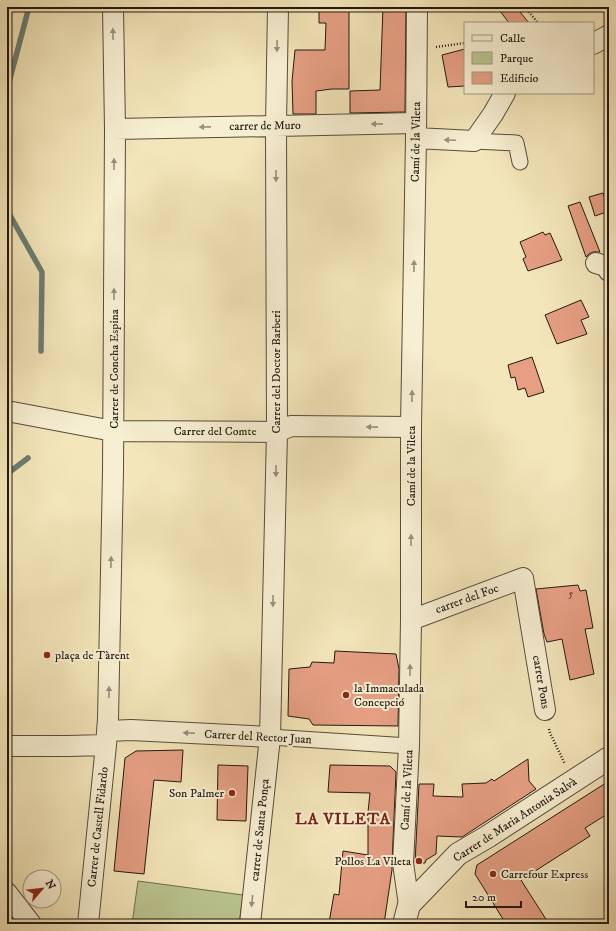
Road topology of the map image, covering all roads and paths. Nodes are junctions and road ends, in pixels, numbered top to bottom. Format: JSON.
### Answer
{"nodes":[{"id":1,"x":113,"y":7,"type":"edge"},
{"id":2,"x":278,"y":7,"type":"edge"},
{"id":3,"x":417,"y":7,"type":"edge"},
{"id":4,"x":525,"y":7,"type":"edge"},
{"id":5,"x":537,"y":22,"type":"edge"},
{"id":6,"x":609,"y":36,"type":"edge"},
{"id":7,"x":464,"y":44,"type":"edge"},
{"id":8,"x":594,"y":44,"type":"edge"},
{"id":9,"x":417,"y":50,"type":"junction"},
{"id":10,"x":503,"y":94,"type":"edge"},
{"id":11,"x":276,"y":126,"type":"junction"},
{"id":12,"x":114,"y":129,"type":"junction"},
{"id":13,"x":416,"y":130,"type":"junction"},
{"id":14,"x":474,"y":141,"type":"junction"},
{"id":15,"x":520,"y":162,"type":"dead end"},
{"id":16,"x":7,"y":411,"type":"edge"},
{"id":17,"x":411,"y":427,"type":"junction"},
{"id":18,"x":113,"y":431,"type":"junction"},
{"id":19,"x":277,"y":432,"type":"junction"},
{"id":20,"x":522,"y":578,"type":"joint"},
{"id":21,"x":411,"y":620,"type":"junction"},
{"id":22,"x":545,"y":710,"type":"joint"},
{"id":23,"x":270,"y":737,"type":"junction"},
{"id":24,"x":107,"y":738,"type":"junction"},
{"id":25,"x":7,"y":746,"type":"edge"},
{"id":26,"x":409,"y":746,"type":"junction"},
{"id":27,"x":609,"y":758,"type":"edge"},
{"id":28,"x":576,"y":780,"type":"junction"},
{"id":29,"x":7,"y":893,"type":"edge"},
{"id":30,"x":406,"y":914,"type":"edge"},
{"id":31,"x":31,"y":924,"type":"edge"},
{"id":32,"x":88,"y":924,"type":"edge"},
{"id":33,"x":250,"y":924,"type":"edge"}],
"edges":[{"from":12,"to":1,"type":"street","name":"Carrer de Concha Espina","one_way":true},
{"from":2,"to":11,"type":"street","name":"Carrer del Doctor Barberi","one_way":true},
{"from":3,"to":9,"type":"street","name":"Camí de la Vileta"},
{"from":4,"to":5,"type":"path"},
{"from":6,"to":8,"type":"street"},
{"from":7,"to":9,"type":"path"},
{"from":9,"to":13,"type":"street","name":"Camí de la Vileta"},
{"from":10,"to":14,"type":"street"},
{"from":11,"to":12,"type":"street","name":"carrer de Muro","one_way":true},
{"from":13,"to":11,"type":"street","name":"carrer de Muro","one_way":true},
{"from":11,"to":19,"type":"street","name":"Carrer del Doctor Barberi","one_way":true},
{"from":18,"to":12,"type":"street","name":"Carrer de Concha Espina","one_way":true},
{"from":14,"to":13,"type":"street","name":"carrer de Muro","one_way":true},
{"from":17,"to":13,"type":"street","name":"Camí de la Vileta","one_way":true},
{"from":14,"to":15,"type":"street"},
{"from":16,"to":18,"type":"street","name":"Carrer del Comte"},
{"from":17,"to":19,"type":"street","name":"Carrer del Comte","one_way":true},
{"from":21,"to":17,"type":"street","name":"Camí de la Vileta","one_way":true},
{"from":18,"to":19,"type":"street","name":"Carrer del Comte"},
{"from":24,"to":18,"type":"street","name":"Carrer de Concha Espina","one_way":true},
{"from":19,"to":23,"type":"street","name":"Carrer del Doctor Barberi","one_way":true},
{"from":20,"to":21,"type":"street","name":"carrer del Foc"},
{"from":20,"to":22,"type":"street","name":"carrer Pons"},
{"from":26,"to":21,"type":"street","name":"Camí de la Vileta","one_way":true},
{"from":22,"to":28,"type":"path","name":"carrer Pons"},
{"from":23,"to":24,"type":"street","name":"Carrer del Rector Juan","one_way":true},
{"from":23,"to":26,"type":"street","name":"Carrer del Rector Juan"},
{"from":23,"to":33,"type":"street","name":"carrer de Santa Ponça","one_way":true},
{"from":24,"to":25,"type":"street","name":"Carrer del Rector Juan"},
{"from":24,"to":32,"type":"street","name":"Carrer de Castell Fidardo"},
{"from":26,"to":30,"type":"street","name":"Camí de la Vileta"},
{"from":27,"to":28,"type":"street","name":"Carrer de Maria Antonia Salvà"},
{"from":28,"to":30,"type":"street","name":"Carrer de Maria Antonia Salvà"},
{"from":29,"to":31,"type":"street"}]}
